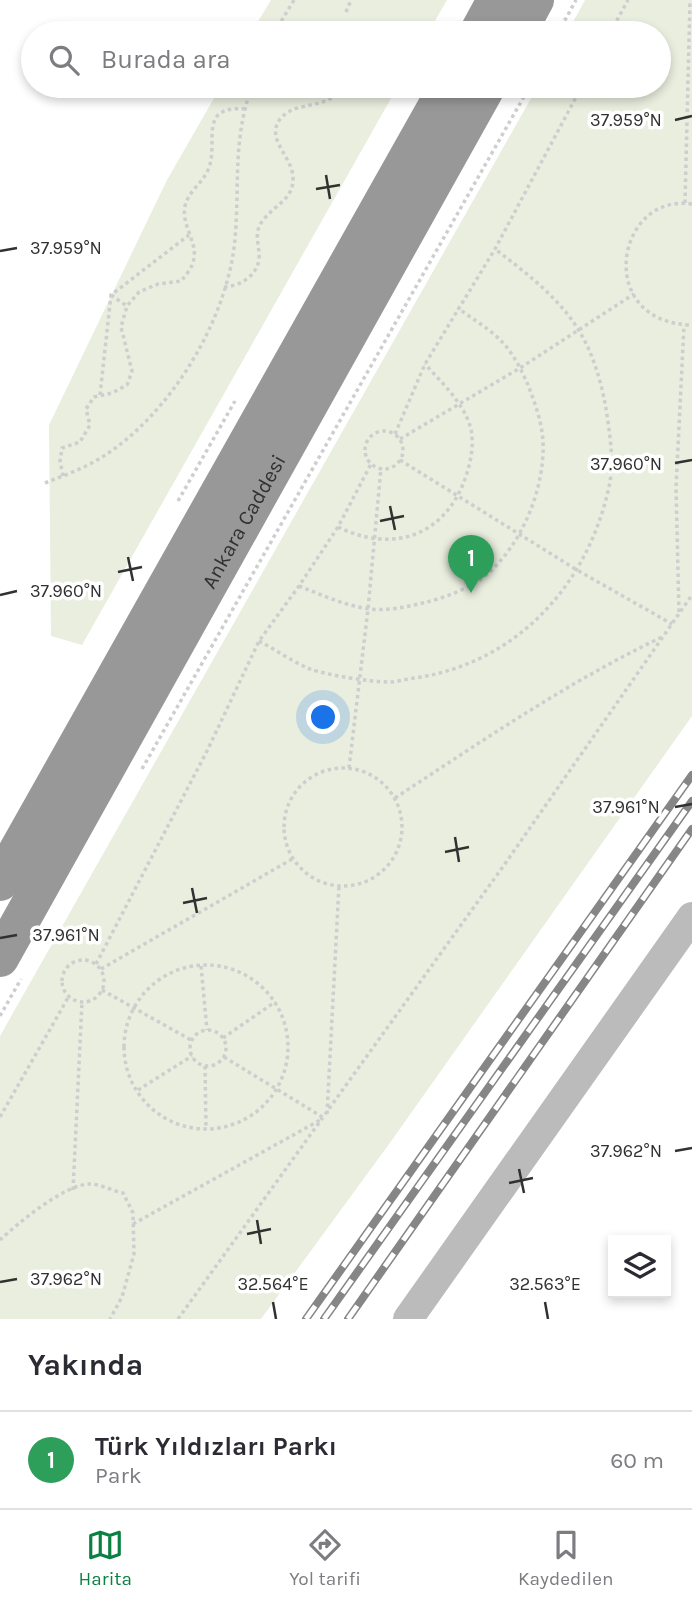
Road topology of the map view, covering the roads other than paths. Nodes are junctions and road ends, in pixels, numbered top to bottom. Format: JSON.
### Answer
{"nodes":[{"id":1,"x":496,"y":0,"type":"edge"},
{"id":2,"x":535,"y":0,"type":"edge"},
{"id":3,"x":485,"y":21,"type":"edge"},
{"id":4,"x":524,"y":21,"type":"edge"},
{"id":5,"x":441,"y":98,"type":"edge"},
{"id":6,"x":481,"y":98,"type":"edge"},
{"id":7,"x":0,"y":881,"type":"edge"},
{"id":8,"x":692,"y":917,"type":"edge"},
{"id":9,"x":10,"y":969,"type":"edge"},
{"id":10,"x":408,"y":1319,"type":"edge"}],
"edges":[{"from":1,"to":3,"type":"highway"},
{"from":2,"to":4,"type":"highway"},
{"from":5,"to":7,"type":"highway","name":"Ankara Caddesi"},
{"from":6,"to":9,"type":"highway","name":"Ankara Caddesi"},
{"from":8,"to":10,"type":"street"}]}
